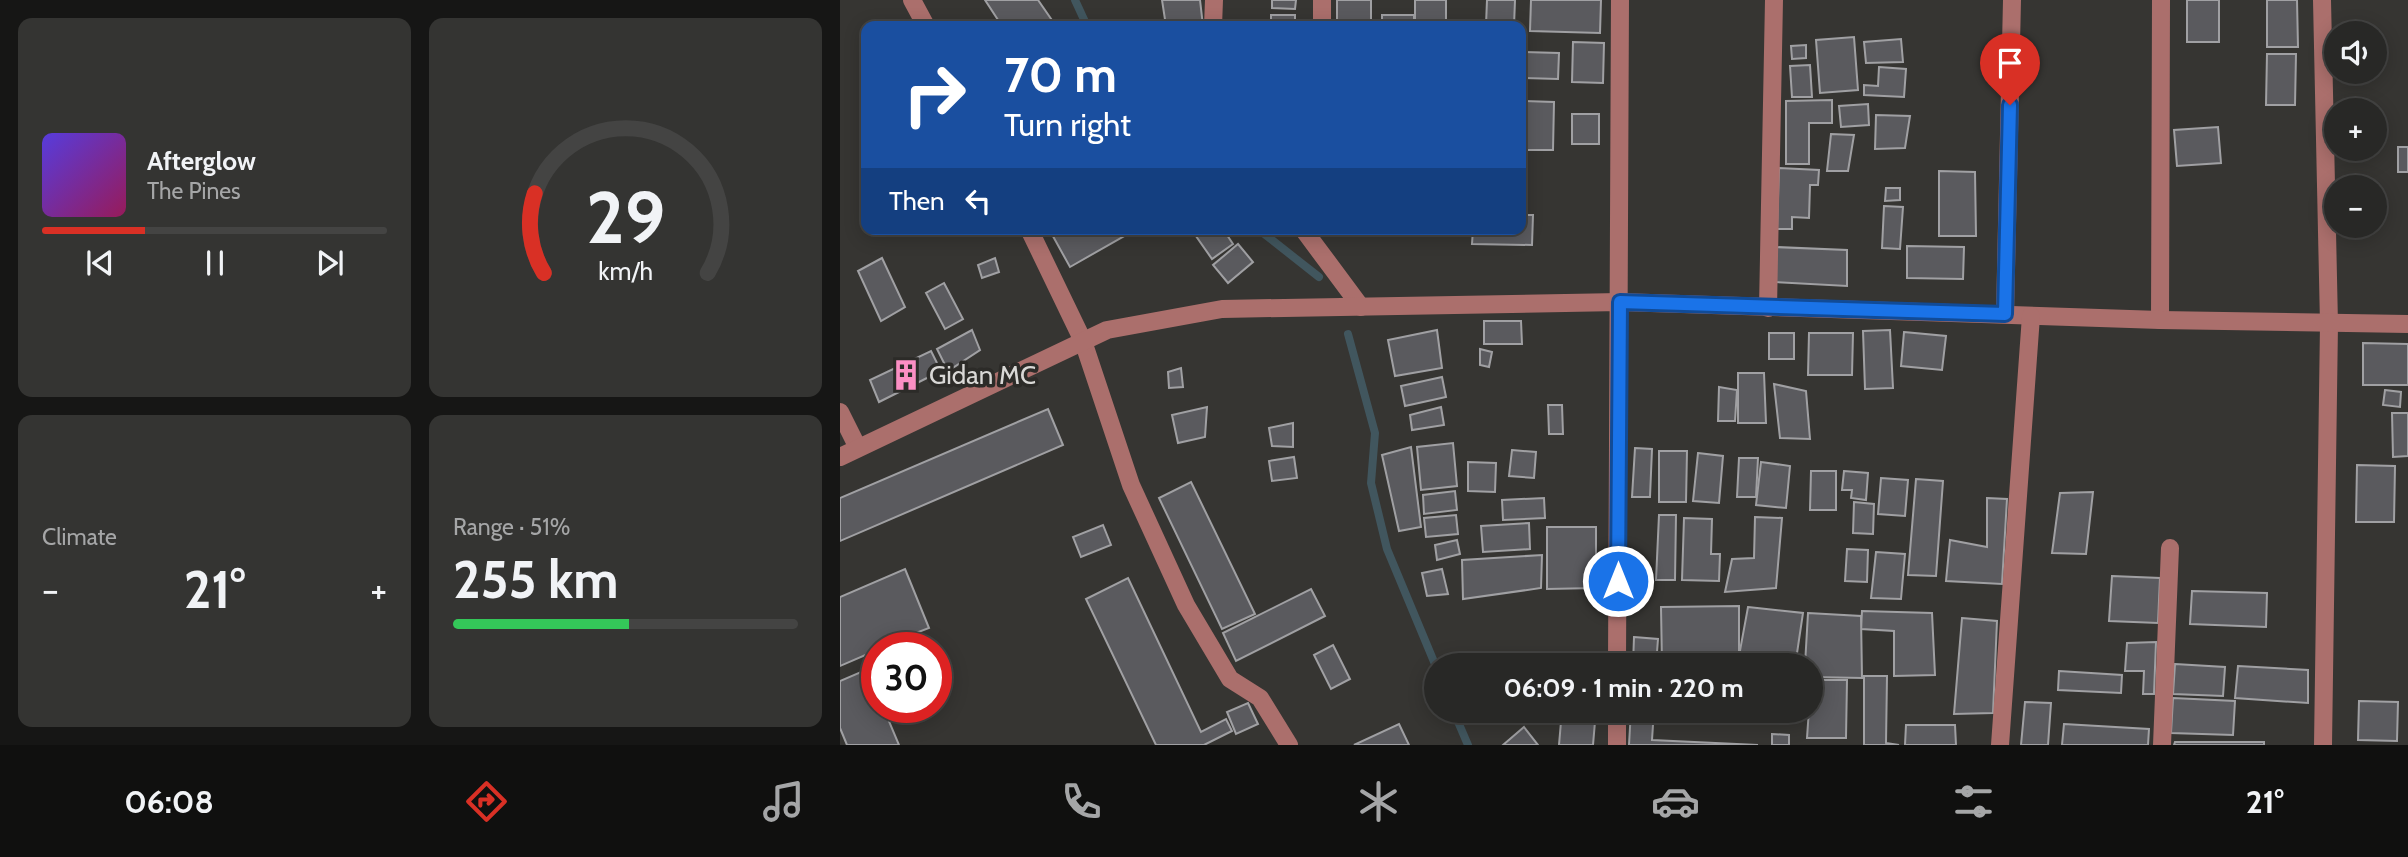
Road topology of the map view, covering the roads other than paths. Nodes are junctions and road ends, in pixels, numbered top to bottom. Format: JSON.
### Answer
{"nodes":[{"id":1,"x":912,"y":0,"type":"edge"},
{"id":2,"x":1213,"y":0,"type":"edge"},
{"id":3,"x":1322,"y":0,"type":"edge"},
{"id":4,"x":1620,"y":0,"type":"edge"},
{"id":5,"x":1774,"y":0,"type":"edge"},
{"id":6,"x":2012,"y":0,"type":"edge"},
{"id":7,"x":2161,"y":0,"type":"edge"},
{"id":8,"x":2322,"y":0,"type":"edge"},
{"id":9,"x":923,"y":21,"type":"edge"},
{"id":10,"x":1213,"y":21,"type":"edge"},
{"id":11,"x":1322,"y":21,"type":"edge"},
{"id":12,"x":1032,"y":235,"type":"edge"},
{"id":13,"x":1305,"y":235,"type":"edge"},
{"id":14,"x":1620,"y":302,"type":"junction"},
{"id":15,"x":1361,"y":307,"type":"junction"},
{"id":16,"x":1768,"y":307,"type":"junction"},
{"id":17,"x":2005,"y":314,"type":"junction"},
{"id":18,"x":2031,"y":316,"type":"junction"},
{"id":19,"x":2161,"y":320,"type":"junction"},
{"id":20,"x":2329,"y":324,"type":"junction"},
{"id":21,"x":2408,"y":324,"type":"edge"},
{"id":22,"x":1083,"y":341,"type":"junction"},
{"id":23,"x":840,"y":412,"type":"edge"},
{"id":24,"x":858,"y":448,"type":"junction"},
{"id":25,"x":840,"y":457,"type":"edge"},
{"id":26,"x":2170,"y":548,"type":"dead end"},
{"id":27,"x":1617,"y":653,"type":"edge"},
{"id":28,"x":1617,"y":723,"type":"edge"},
{"id":29,"x":1289,"y":745,"type":"edge"},
{"id":30,"x":1617,"y":745,"type":"edge"},
{"id":31,"x":2000,"y":745,"type":"edge"},
{"id":32,"x":2162,"y":745,"type":"edge"},
{"id":33,"x":2323,"y":745,"type":"edge"}],
"edges":[{"from":1,"to":9,"type":"street"},
{"from":2,"to":10,"type":"street"},
{"from":3,"to":11,"type":"street"},
{"from":4,"to":14,"type":"street"},
{"from":5,"to":16,"type":"street"},
{"from":6,"to":17,"type":"street"},
{"from":7,"to":19,"type":"street"},
{"from":8,"to":20,"type":"street"},
{"from":12,"to":22,"type":"street"},
{"from":13,"to":15,"type":"street"},
{"from":14,"to":15,"type":"street"},
{"from":14,"to":16,"type":"street"},
{"from":14,"to":27,"type":"street"},
{"from":15,"to":22,"type":"street"},
{"from":16,"to":17,"type":"street"},
{"from":17,"to":18,"type":"street"},
{"from":18,"to":19,"type":"street"},
{"from":18,"to":31,"type":"street"},
{"from":19,"to":20,"type":"street"},
{"from":20,"to":21,"type":"street"},
{"from":20,"to":33,"type":"street"},
{"from":22,"to":24,"type":"street"},
{"from":22,"to":29,"type":"street"},
{"from":23,"to":24,"type":"street"},
{"from":24,"to":25,"type":"street"},
{"from":26,"to":32,"type":"street"},
{"from":28,"to":30,"type":"street"}]}
